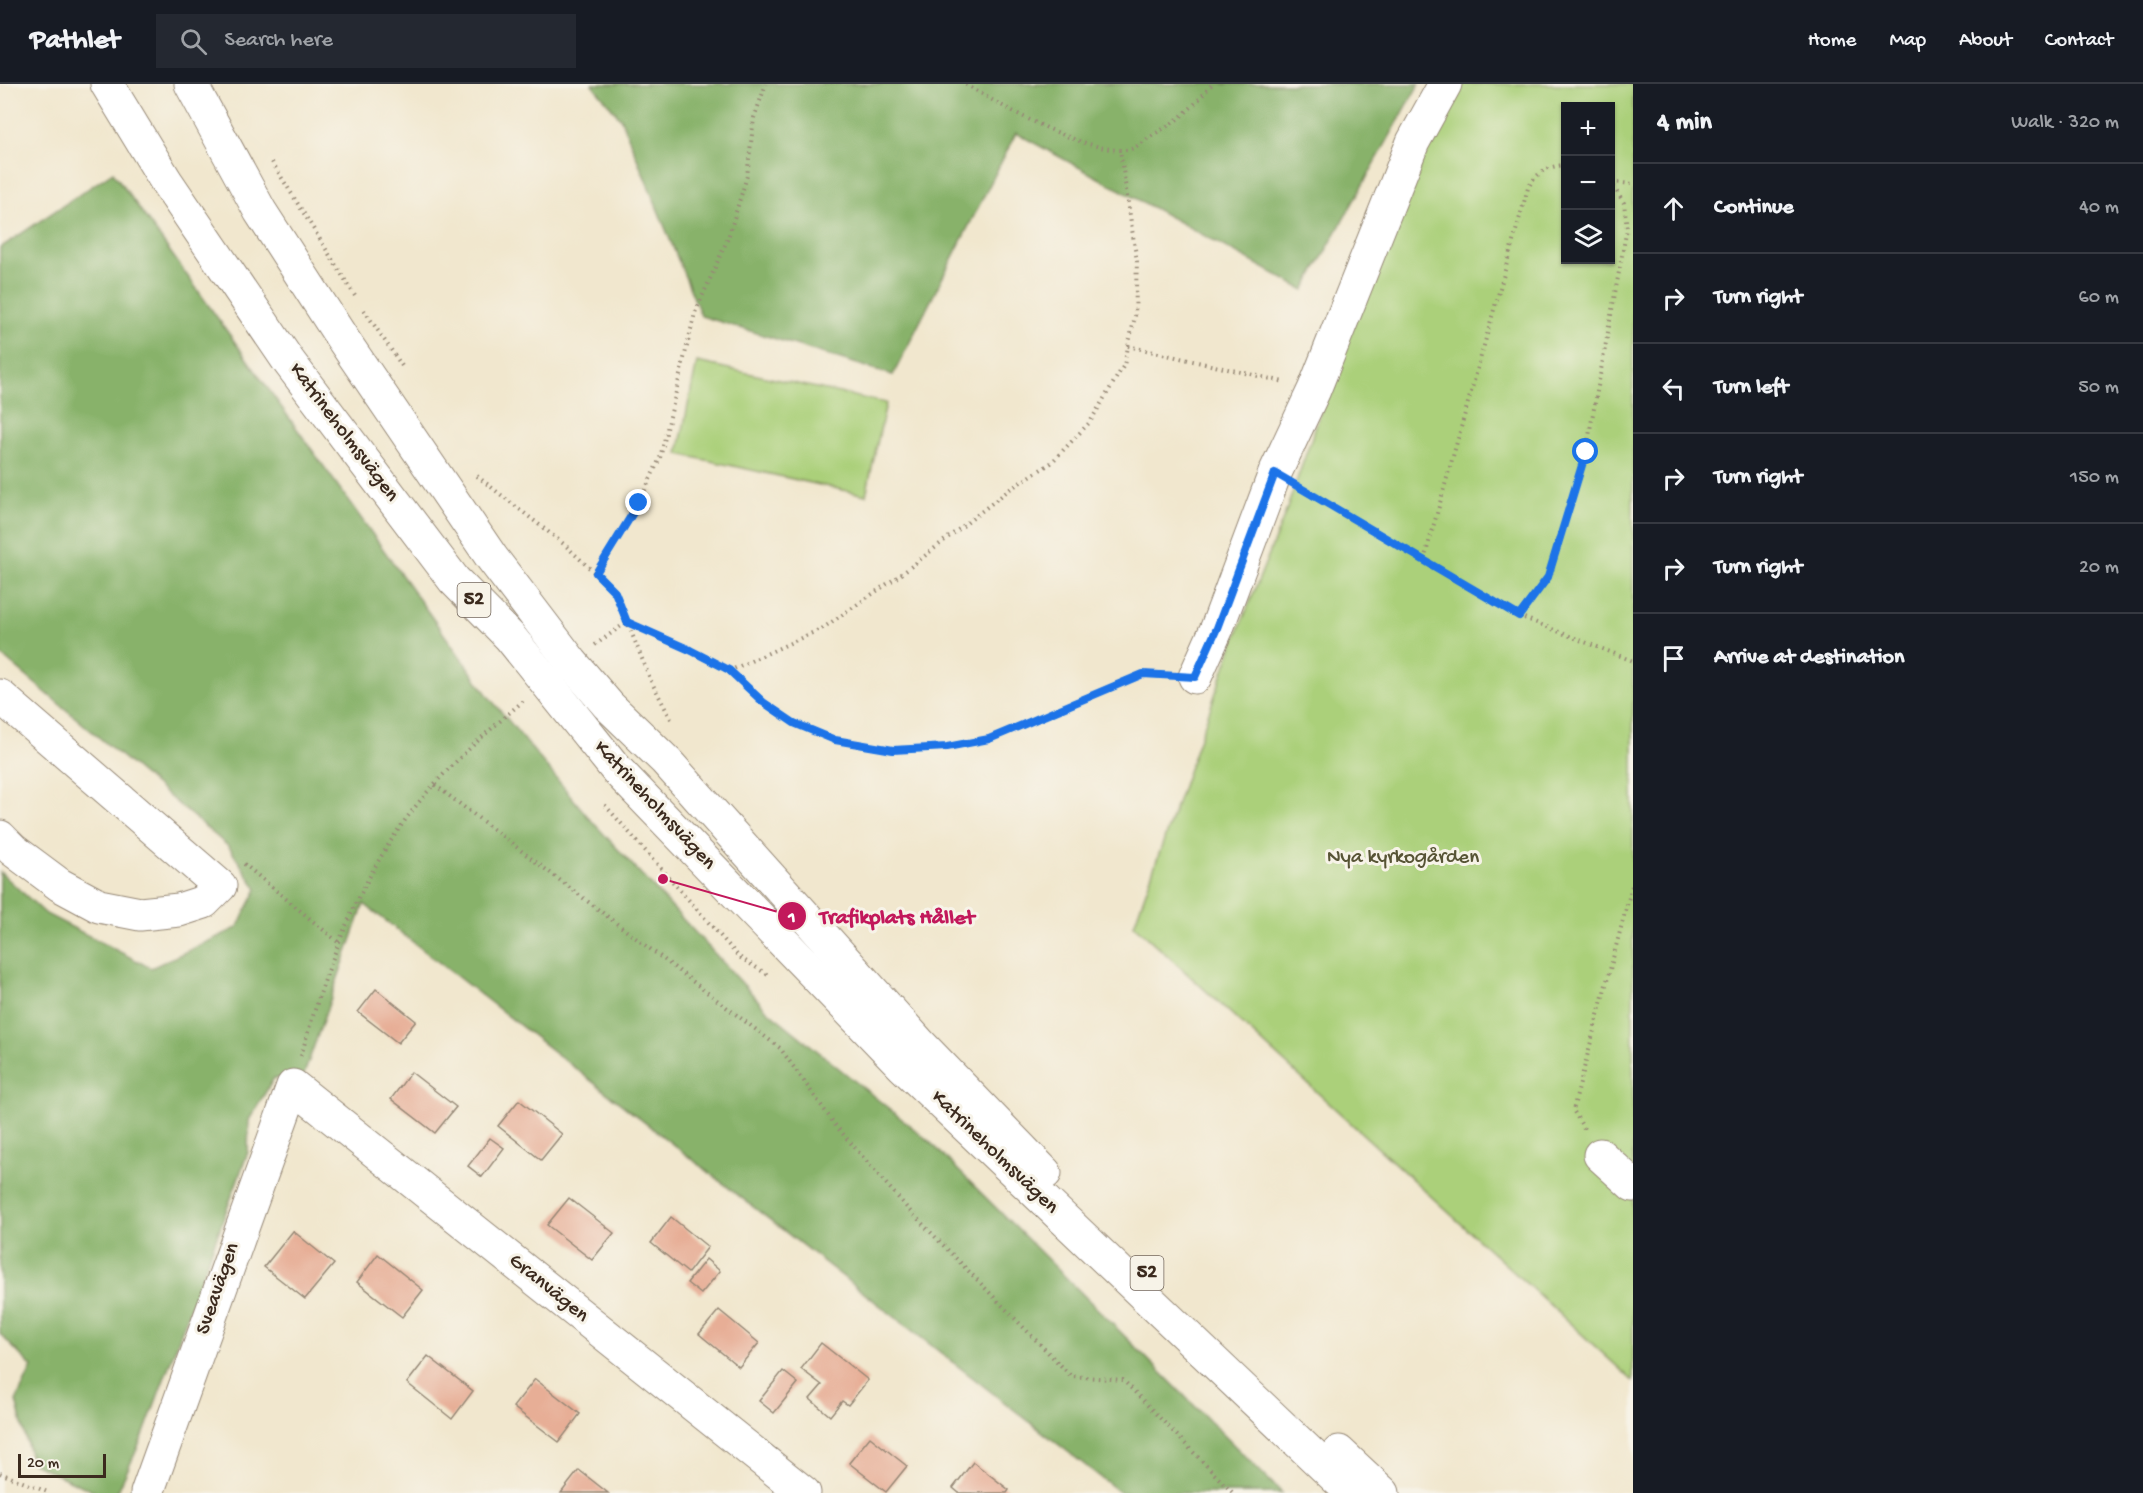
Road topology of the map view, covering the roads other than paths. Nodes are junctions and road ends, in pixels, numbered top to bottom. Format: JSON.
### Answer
{"nodes":[{"id":1,"x":107,"y":84,"type":"edge"},
{"id":2,"x":191,"y":84,"type":"edge"},
{"id":3,"x":1445,"y":84,"type":"edge"},
{"id":4,"x":1195,"y":677,"type":"road end"},
{"id":5,"x":0,"y":696,"type":"edge"},
{"id":6,"x":0,"y":837,"type":"edge"},
{"id":7,"x":293,"y":1086,"type":"joint"},
{"id":8,"x":1600,"y":1155,"type":"road end"},
{"id":9,"x":1633,"y":1185,"type":"edge"},
{"id":10,"x":147,"y":1493,"type":"edge"},
{"id":11,"x":804,"y":1493,"type":"edge"},
{"id":12,"x":1352,"y":1493,"type":"edge"},
{"id":13,"x":1383,"y":1493,"type":"edge"}],
"edges":[{"from":1,"to":12,"type":"main road","name":"Katrineholmsvägen","number":"52"},
{"from":2,"to":13,"type":"main road","name":"Katrineholmsvägen","number":"52"},
{"from":3,"to":4,"type":"main road"},
{"from":5,"to":6,"type":"main road"},
{"from":7,"to":10,"type":"main road","name":"Sveavägen"},
{"from":7,"to":11,"type":"main road","name":"Granvägen"},
{"from":8,"to":9,"type":"main road"}]}
